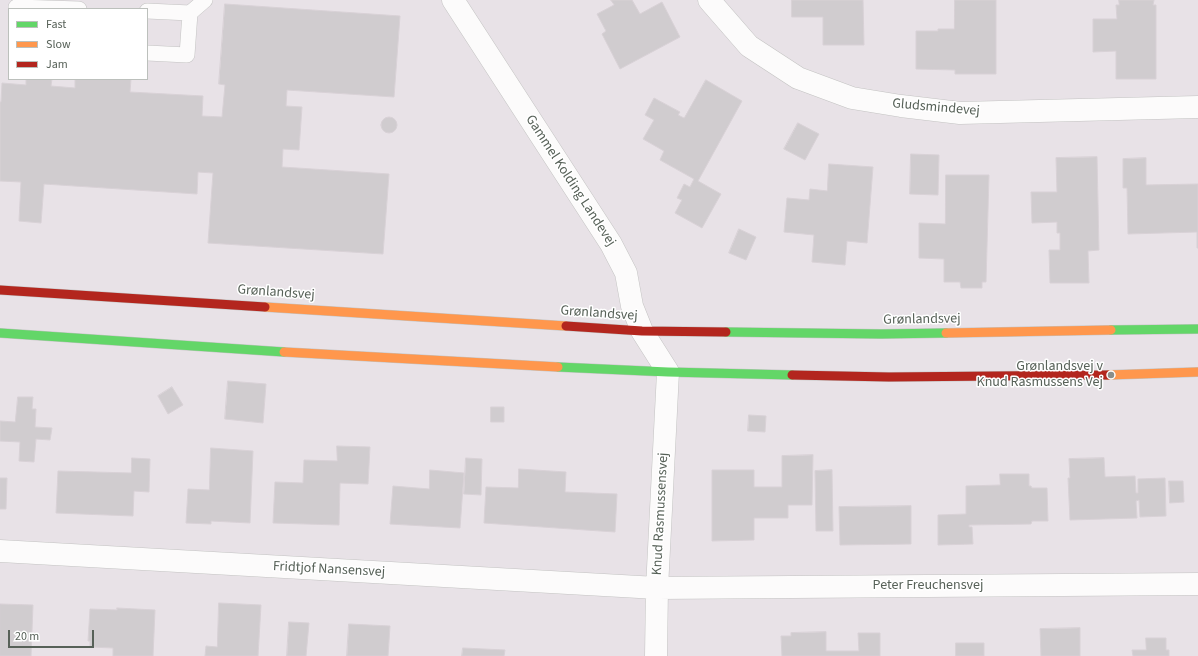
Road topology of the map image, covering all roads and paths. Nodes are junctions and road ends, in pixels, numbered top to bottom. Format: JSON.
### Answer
{"nodes":[{"id":1,"x":205,"y":0,"type":"edge"},
{"id":2,"x":453,"y":0,"type":"edge"},
{"id":3,"x":709,"y":0,"type":"edge"},
{"id":4,"x":16,"y":5,"type":"edge"},
{"id":5,"x":63,"y":8,"type":"edge"},
{"id":6,"x":148,"y":11,"type":"edge"},
{"id":7,"x":190,"y":13,"type":"junction"},
{"id":8,"x":148,"y":53,"type":"edge"},
{"id":9,"x":1198,"y":107,"type":"edge"},
{"id":10,"x":0,"y":290,"type":"edge"},
{"id":11,"x":1198,"y":330,"type":"edge"},
{"id":12,"x":642,"y":331,"type":"junction"},
{"id":13,"x":0,"y":333,"type":"edge"},
{"id":14,"x":668,"y":372,"type":"junction"},
{"id":15,"x":1198,"y":372,"type":"edge"},
{"id":16,"x":0,"y":551,"type":"edge"},
{"id":17,"x":1198,"y":584,"type":"edge"},
{"id":18,"x":658,"y":588,"type":"junction"},
{"id":19,"x":656,"y":656,"type":"edge"}],
"edges":[{"from":1,"to":7,"type":"lane"},
{"from":2,"to":12,"type":"street","name":"Gammel Kolding Landevej"},
{"from":3,"to":9,"type":"street","name":"Gludsmindevej"},
{"from":4,"to":5,"type":"lane"},
{"from":6,"to":7,"type":"lane"},
{"from":7,"to":8,"type":"lane"},
{"from":10,"to":12,"type":"street","name":"Grønlandsvej"},
{"from":11,"to":12,"type":"street","name":"Grønlandsvej"},
{"from":12,"to":14,"type":"street","name":"Gammel Kolding Landevej"},
{"from":13,"to":14,"type":"street"},
{"from":14,"to":15,"type":"street"},
{"from":14,"to":18,"type":"street","name":"Knud Rasmussensvej"},
{"from":16,"to":18,"type":"street","name":"Fridtjof Nansensvej"},
{"from":17,"to":18,"type":"street","name":"Peter Freuchensvej"},
{"from":18,"to":19,"type":"street","name":"Knud Rasmussensvej"}]}
